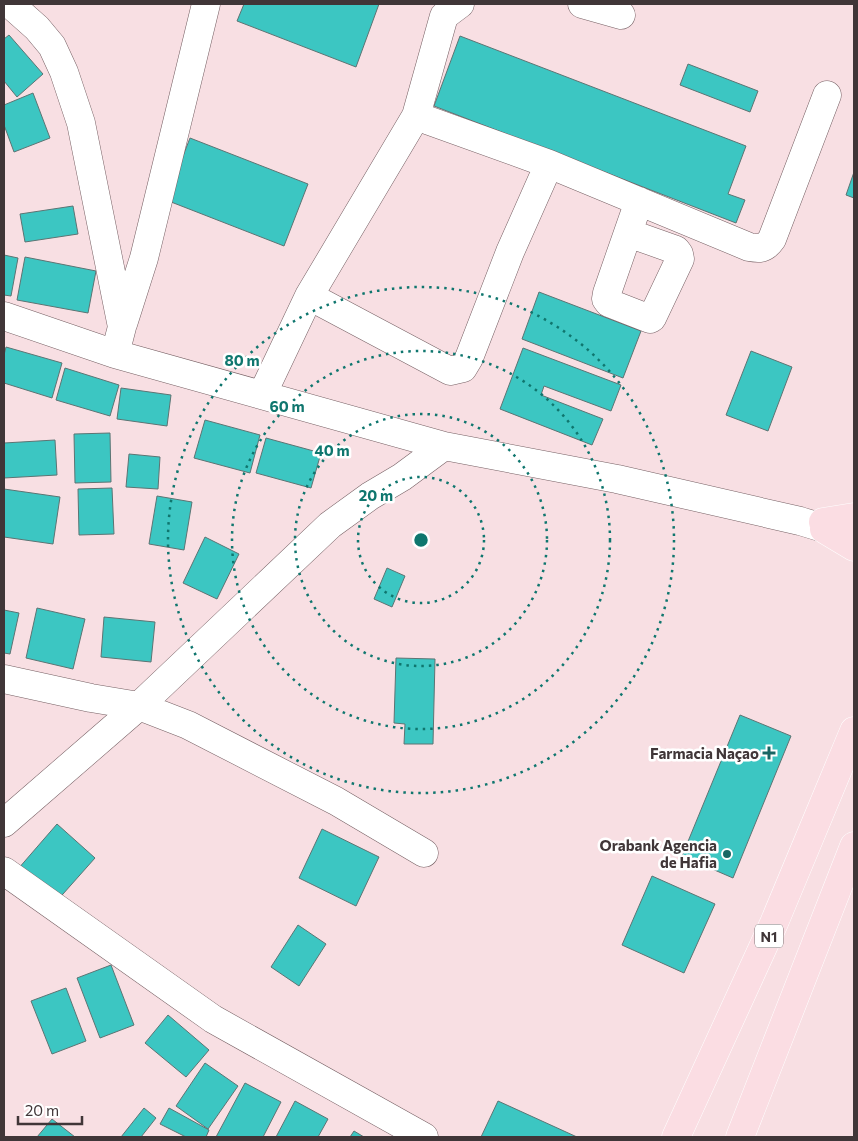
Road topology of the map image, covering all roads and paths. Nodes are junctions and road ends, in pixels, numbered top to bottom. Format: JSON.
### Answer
{"nodes":[{"id":1,"x":10,"y":4,"type":"edge"},
{"id":2,"x":206,"y":4,"type":"edge"},
{"id":3,"x":582,"y":4,"type":"edge"},
{"id":4,"x":445,"y":8,"type":"edge"},
{"id":5,"x":621,"y":15,"type":"dead end"},
{"id":6,"x":827,"y":95,"type":"dead end"},
{"id":7,"x":416,"y":116,"type":"junction"},
{"id":8,"x":548,"y":164,"type":"junction"},
{"id":9,"x":639,"y":201,"type":"junction"},
{"id":10,"x":628,"y":233,"type":"dead end"},
{"id":11,"x":309,"y":296,"type":"junction"},
{"id":12,"x":4,"y":316,"type":"edge"},
{"id":13,"x":122,"y":327,"type":"junction"},
{"id":14,"x":115,"y":354,"type":"junction"},
{"id":15,"x":262,"y":395,"type":"junction"},
{"id":16,"x":444,"y":446,"type":"junction"},
{"id":17,"x":854,"y":517,"type":"edge"},
{"id":18,"x":816,"y":524,"type":"junction"},
{"id":19,"x":854,"y":527,"type":"edge"},
{"id":20,"x":854,"y":538,"type":"edge"},
{"id":21,"x":854,"y":547,"type":"edge"},
{"id":22,"x":4,"y":679,"type":"edge"},
{"id":23,"x":139,"y":706,"type":"junction"},
{"id":24,"x":854,"y":731,"type":"edge"},
{"id":25,"x":4,"y":823,"type":"edge"},
{"id":26,"x":854,"y":846,"type":"edge"},
{"id":27,"x":424,"y":853,"type":"dead end"},
{"id":28,"x":4,"y":871,"type":"edge"},
{"id":29,"x":424,"y":1137,"type":"edge"},
{"id":30,"x":676,"y":1137,"type":"edge"},
{"id":31,"x":740,"y":1137,"type":"edge"}],
"edges":[{"from":1,"to":13,"type":"street"},
{"from":2,"to":13,"type":"street"},
{"from":3,"to":5,"type":"street"},
{"from":4,"to":7,"type":"street"},
{"from":6,"to":9,"type":"street"},
{"from":7,"to":8,"type":"street"},
{"from":7,"to":11,"type":"street"},
{"from":8,"to":9,"type":"street"},
{"from":8,"to":11,"type":"street"},
{"from":9,"to":10,"type":"street"},
{"from":11,"to":15,"type":"street"},
{"from":12,"to":14,"type":"street"},
{"from":13,"to":14,"type":"street"},
{"from":14,"to":15,"type":"street"},
{"from":15,"to":16,"type":"street"},
{"from":16,"to":18,"type":"street"},
{"from":16,"to":23,"type":"street"},
{"from":17,"to":18,"type":"main road"},
{"from":18,"to":19,"type":"street"},
{"from":18,"to":20,"type":"street"},
{"from":18,"to":21,"type":"main road"},
{"from":22,"to":23,"type":"street"},
{"from":23,"to":25,"type":"street"},
{"from":23,"to":27,"type":"street"},
{"from":24,"to":30,"type":"main road","number":"N1"},
{"from":26,"to":31,"type":"main road"},
{"from":28,"to":29,"type":"street"}]}
